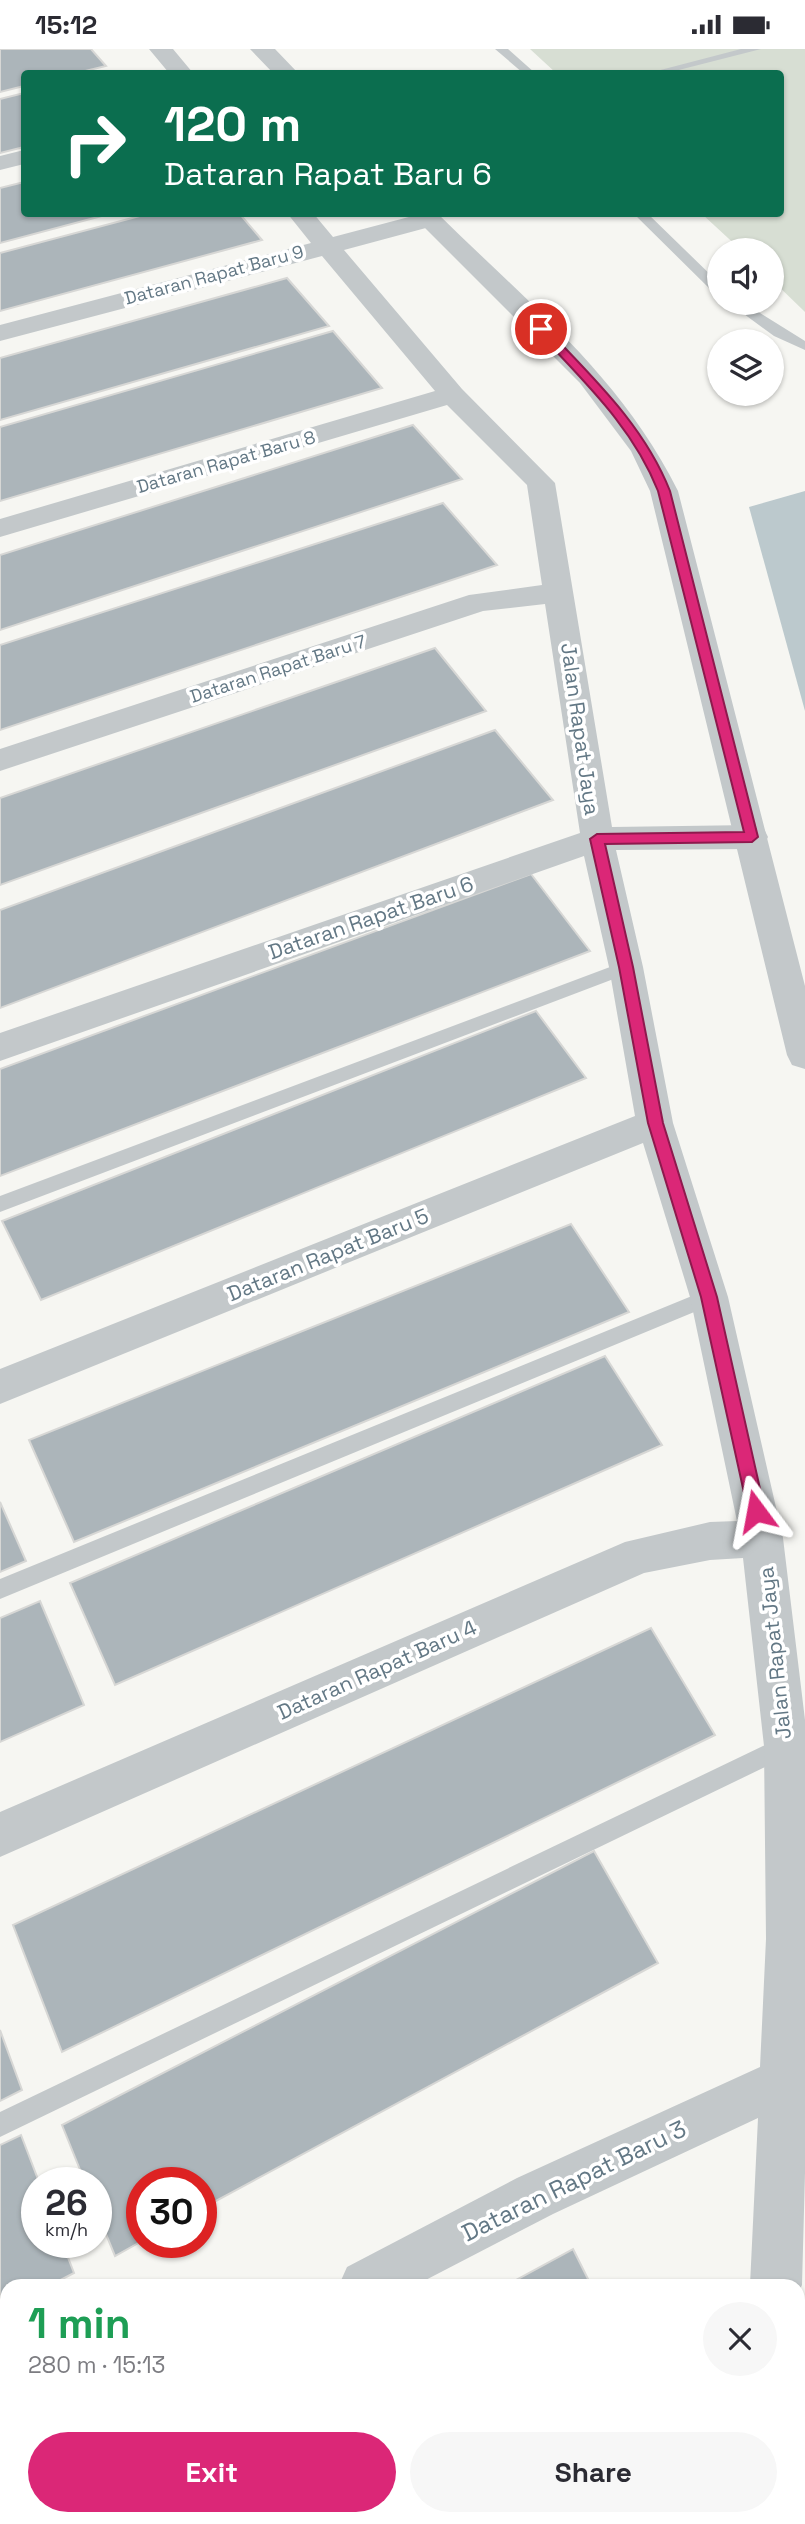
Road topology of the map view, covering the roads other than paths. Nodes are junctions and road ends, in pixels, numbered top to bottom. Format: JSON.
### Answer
{"nodes":[{"id":1,"x":161,"y":49,"type":"edge"},
{"id":2,"x":262,"y":49,"type":"edge"},
{"id":3,"x":501,"y":49,"type":"edge"},
{"id":4,"x":755,"y":49,"type":"edge"},
{"id":5,"x":178,"y":70,"type":"edge"},
{"id":6,"x":283,"y":70,"type":"edge"},
{"id":7,"x":526,"y":70,"type":"edge"},
{"id":8,"x":668,"y":70,"type":"edge"},
{"id":9,"x":21,"y":158,"type":"edge"},
{"id":10,"x":0,"y":163,"type":"edge"},
{"id":11,"x":302,"y":217,"type":"edge"},
{"id":12,"x":422,"y":217,"type":"edge"},
{"id":13,"x":426,"y":217,"type":"edge"},
{"id":14,"x":643,"y":217,"type":"edge"},
{"id":15,"x":325,"y":245,"type":"junction"},
{"id":16,"x":707,"y":279,"type":"edge"},
{"id":17,"x":753,"y":315,"type":"edge"},
{"id":18,"x":0,"y":333,"type":"edge"},
{"id":19,"x":805,"y":346,"type":"edge"},
{"id":20,"x":452,"y":395,"type":"junction"},
{"id":21,"x":0,"y":529,"type":"edge"},
{"id":22,"x":560,"y":593,"type":"junction"},
{"id":23,"x":0,"y":760,"type":"edge"},
{"id":24,"x":752,"y":837,"type":"junction"},
{"id":25,"x":597,"y":839,"type":"junction"},
{"id":26,"x":626,"y":967,"type":"junction"},
{"id":27,"x":0,"y":1047,"type":"edge"},
{"id":28,"x":805,"y":1055,"type":"edge"},
{"id":29,"x":655,"y":1123,"type":"junction"},
{"id":30,"x":0,"y":1204,"type":"edge"},
{"id":31,"x":709,"y":1297,"type":"junction"},
{"id":32,"x":0,"y":1387,"type":"edge"},
{"id":33,"x":762,"y":1538,"type":"junction"},
{"id":34,"x":0,"y":1589,"type":"edge"},
{"id":35,"x":786,"y":1745,"type":"junction"},
{"id":36,"x":0,"y":1835,"type":"edge"},
{"id":37,"x":786,"y":2080,"type":"junction"},
{"id":38,"x":0,"y":2125,"type":"edge"},
{"id":39,"x":376,"y":2279,"type":"edge"},
{"id":40,"x":776,"y":2279,"type":"edge"}],
"edges":[{"from":1,"to":5,"type":"street"},
{"from":2,"to":6,"type":"street"},
{"from":3,"to":7,"type":"lane"},
{"from":4,"to":8,"type":"lane"},
{"from":9,"to":10,"type":"street"},
{"from":11,"to":15,"type":"street","name":"Jalan Rapat Jaya"},
{"from":12,"to":15,"type":"street","name":"Dataran Rapat Baru 9"},
{"from":13,"to":24,"type":"street"},
{"from":14,"to":16,"type":"lane"},
{"from":15,"to":18,"type":"street","name":"Dataran Rapat Baru 9"},
{"from":15,"to":20,"type":"street","name":"Jalan Rapat Jaya"},
{"from":17,"to":19,"type":"lane"},
{"from":20,"to":21,"type":"street","name":"Dataran Rapat Baru 8"},
{"from":20,"to":22,"type":"street","name":"Jalan Rapat Jaya"},
{"from":22,"to":23,"type":"street","name":"Dataran Rapat Baru 7"},
{"from":22,"to":25,"type":"street","name":"Jalan Rapat Jaya"},
{"from":24,"to":25,"type":"street","name":"Dataran Rapat Baru 6"},
{"from":24,"to":28,"type":"street"},
{"from":25,"to":26,"type":"street","name":"Jalan Rapat Jaya"},
{"from":25,"to":27,"type":"street","name":"Dataran Rapat Baru 6"},
{"from":26,"to":29,"type":"street","name":"Jalan Rapat Jaya"},
{"from":26,"to":30,"type":"lane"},
{"from":29,"to":31,"type":"street","name":"Jalan Rapat Jaya"},
{"from":29,"to":32,"type":"street","name":"Dataran Rapat Baru 5"},
{"from":31,"to":33,"type":"street","name":"Jalan Rapat Jaya"},
{"from":31,"to":34,"type":"lane"},
{"from":33,"to":35,"type":"street","name":"Jalan Rapat Jaya"},
{"from":33,"to":36,"type":"street","name":"Dataran Rapat Baru 4"},
{"from":35,"to":37,"type":"street","name":"Jalan Rapat Jaya"},
{"from":35,"to":38,"type":"lane"},
{"from":37,"to":39,"type":"street","name":"Dataran Rapat Baru 3"},
{"from":37,"to":40,"type":"street","name":"Jalan Rapat Jaya"}]}
